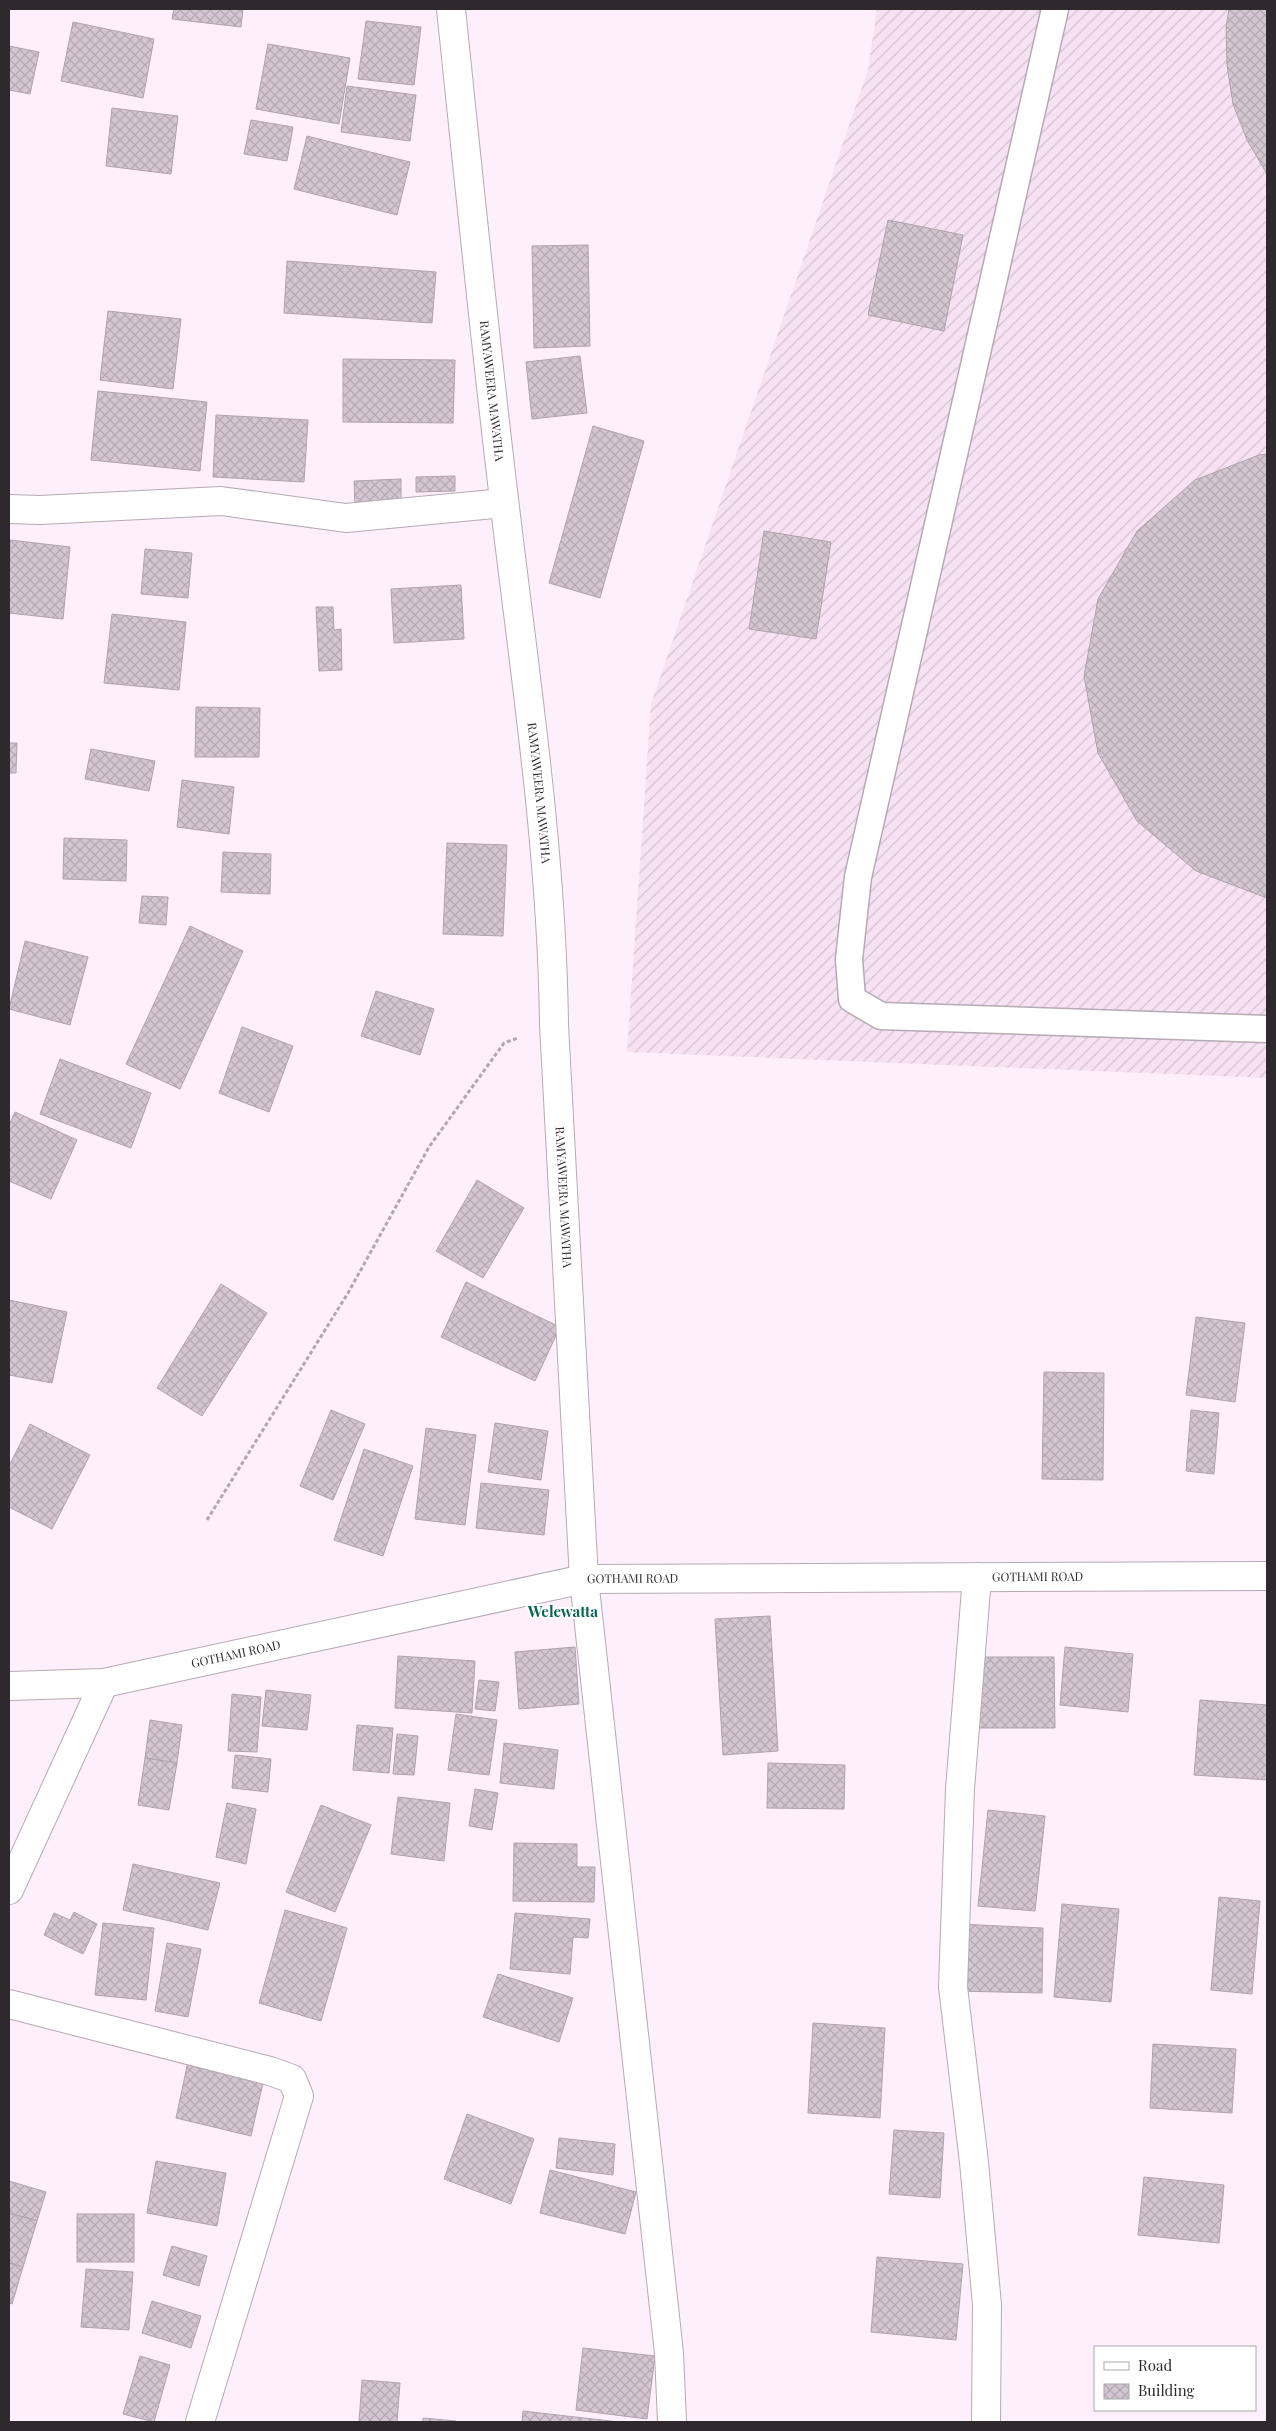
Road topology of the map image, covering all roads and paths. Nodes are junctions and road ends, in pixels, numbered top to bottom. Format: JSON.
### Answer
{"nodes":[{"id":1,"x":451,"y":9,"type":"edge"},
{"id":2,"x":1054,"y":9,"type":"edge"},
{"id":3,"x":504,"y":504,"type":"junction"},
{"id":4,"x":9,"y":509,"type":"edge"},
{"id":5,"x":554,"y":1025,"type":"junction"},
{"id":6,"x":1267,"y":1029,"type":"edge"},
{"id":7,"x":207,"y":1520,"type":"dead end"},
{"id":8,"x":1267,"y":1576,"type":"edge"},
{"id":9,"x":977,"y":1577,"type":"junction"},
{"id":10,"x":584,"y":1579,"type":"junction"},
{"id":11,"x":104,"y":1683,"type":"junction"},
{"id":12,"x":9,"y":1686,"type":"edge"},
{"id":13,"x":9,"y":1890,"type":"edge"},
{"id":14,"x":9,"y":2004,"type":"edge"},
{"id":15,"x":200,"y":2422,"type":"edge"},
{"id":16,"x":672,"y":2422,"type":"edge"},
{"id":17,"x":986,"y":2422,"type":"edge"}],
"edges":[{"from":1,"to":3,"type":"street","name":"RAMYAWEERA MAWATHA"},
{"from":2,"to":6,"type":"lane"},
{"from":3,"to":4,"type":"street"},
{"from":3,"to":5,"type":"street","name":"RAMYAWEERA MAWATHA"},
{"from":5,"to":7,"type":"path"},
{"from":5,"to":10,"type":"street","name":"RAMYAWEERA MAWATHA"},
{"from":8,"to":9,"type":"street","name":"GOTHAMI ROAD"},
{"from":9,"to":10,"type":"street","name":"GOTHAMI ROAD"},
{"from":9,"to":17,"type":"street"},
{"from":10,"to":11,"type":"street","name":"GOTHAMI ROAD"},
{"from":10,"to":16,"type":"street","name":"RAMYAWEERA MAWATHA"},
{"from":11,"to":12,"type":"street","name":"GOTHAMI ROAD"},
{"from":11,"to":13,"type":"street"},
{"from":14,"to":15,"type":"street"}]}
